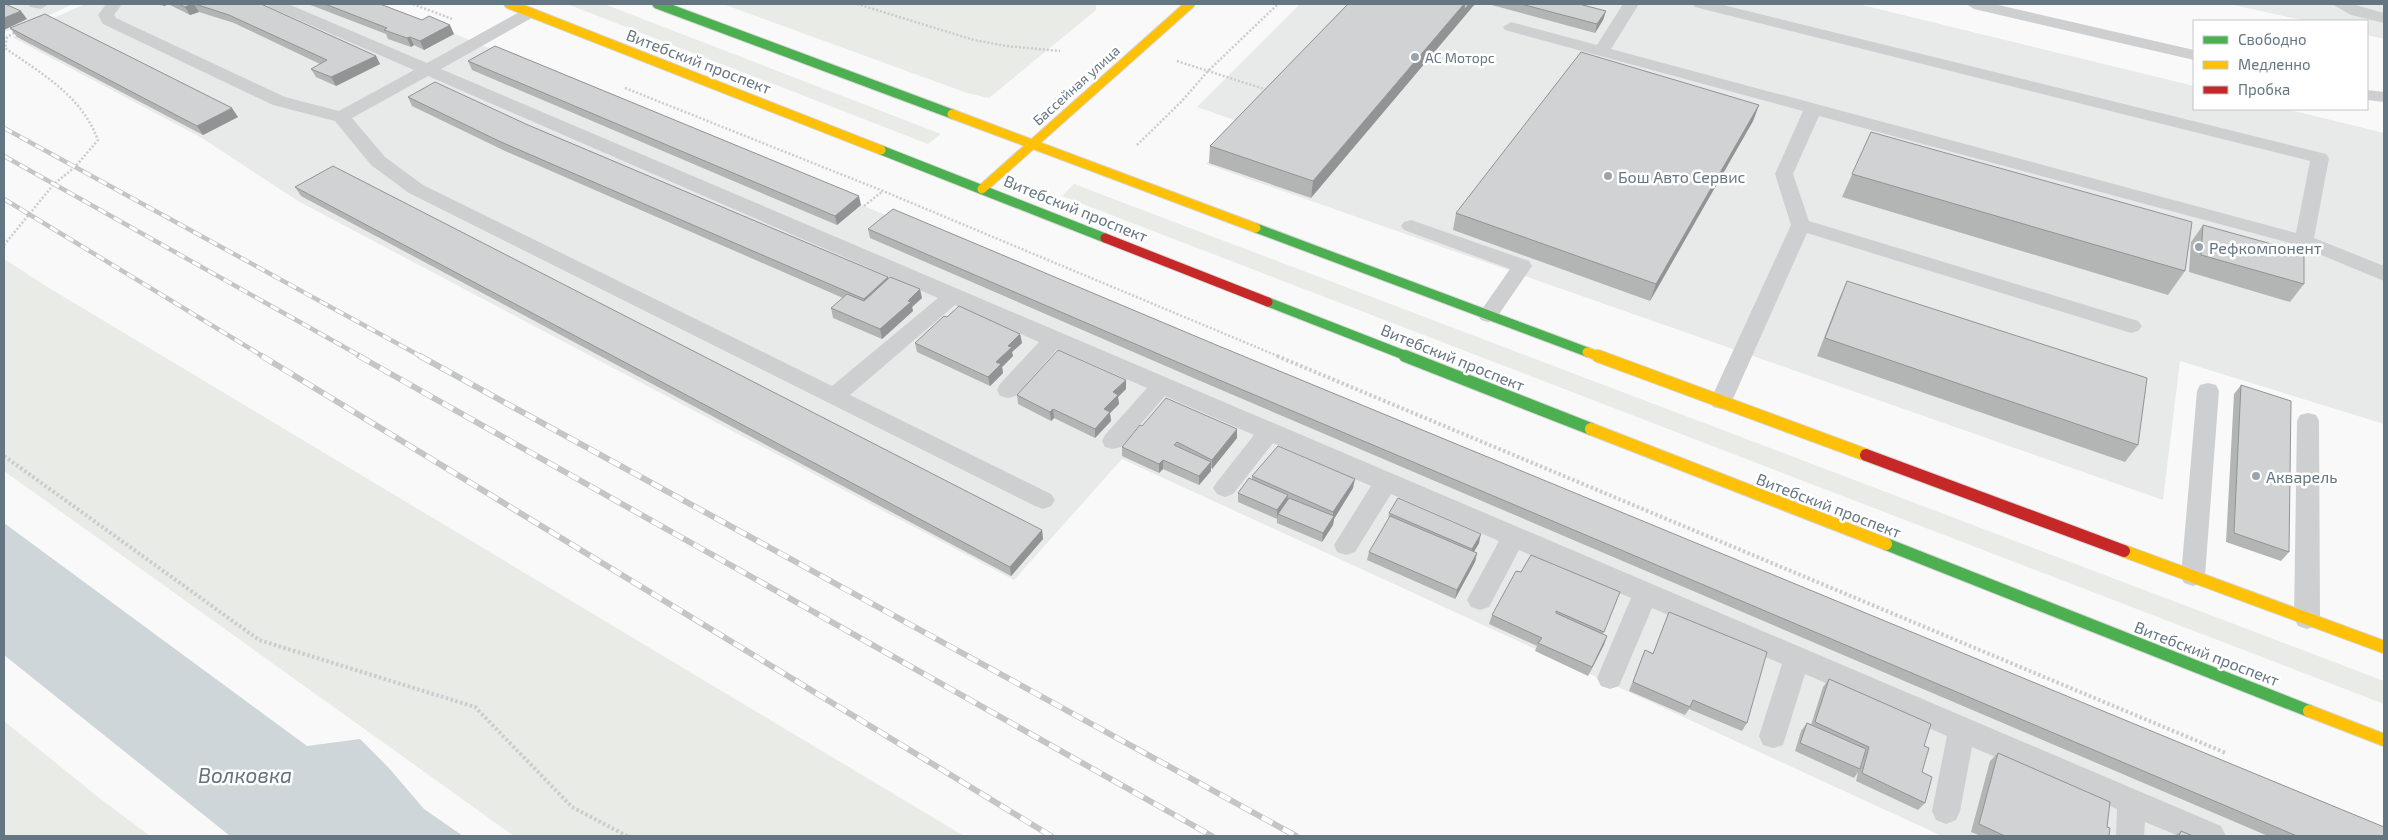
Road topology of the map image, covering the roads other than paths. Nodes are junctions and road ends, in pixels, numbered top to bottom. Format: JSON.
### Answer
{"nodes":[{"id":1,"x":36,"y":4,"type":"edge"},
{"id":2,"x":41,"y":4,"type":"edge"},
{"id":3,"x":114,"y":4,"type":"edge"},
{"id":4,"x":275,"y":4,"type":"edge"},
{"id":5,"x":509,"y":4,"type":"edge"},
{"id":6,"x":656,"y":4,"type":"edge"},
{"id":7,"x":1190,"y":4,"type":"edge"},
{"id":8,"x":1631,"y":4,"type":"edge"},
{"id":9,"x":1701,"y":4,"type":"edge"},
{"id":10,"x":1974,"y":4,"type":"edge"},
{"id":11,"x":2340,"y":4,"type":"edge"},
{"id":12,"x":531,"y":12,"type":"junction"},
{"id":13,"x":2384,"y":18,"type":"edge"},
{"id":14,"x":1511,"y":27,"type":"dead end"},
{"id":15,"x":1601,"y":51,"type":"junction"},
{"id":16,"x":2193,"y":55,"type":"edge"},
{"id":17,"x":428,"y":68,"type":"junction"},
{"id":18,"x":2368,"y":95,"type":"edge"},
{"id":19,"x":2384,"y":98,"type":"edge"},
{"id":20,"x":1813,"y":108,"type":"junction"},
{"id":21,"x":341,"y":117,"type":"junction"},
{"id":22,"x":1032,"y":144,"type":"junction"},
{"id":23,"x":982,"y":189,"type":"junction"},
{"id":24,"x":1801,"y":225,"type":"junction"},
{"id":25,"x":1411,"y":226,"type":"dead end"},
{"id":26,"x":2304,"y":241,"type":"junction"},
{"id":27,"x":2384,"y":274,"type":"edge"},
{"id":28,"x":954,"y":296,"type":"junction"},
{"id":29,"x":1488,"y":315,"type":"junction"},
{"id":30,"x":2130,"y":326,"type":"dead end"},
{"id":31,"x":1054,"y":339,"type":"junction"},
{"id":32,"x":1162,"y":385,"type":"junction"},
{"id":33,"x":1008,"y":390,"type":"dead end"},
{"id":34,"x":2208,"y":390,"type":"dead end"},
{"id":35,"x":834,"y":396,"type":"junction"},
{"id":36,"x":1720,"y":400,"type":"junction"},
{"id":37,"x":2308,"y":421,"type":"dead end"},
{"id":38,"x":1270,"y":431,"type":"junction"},
{"id":39,"x":1113,"y":441,"type":"dead end"},
{"id":40,"x":1387,"y":482,"type":"junction"},
{"id":41,"x":1225,"y":488,"type":"dead end"},
{"id":42,"x":1043,"y":500,"type":"dead end"},
{"id":43,"x":1514,"y":536,"type":"junction"},
{"id":44,"x":1346,"y":545,"type":"dead end"},
{"id":45,"x":2193,"y":576,"type":"junction"},
{"id":46,"x":1646,"y":593,"type":"junction"},
{"id":47,"x":1480,"y":600,"type":"dead end"},
{"id":48,"x":2307,"y":618,"type":"junction"},
{"id":49,"x":2384,"y":647,"type":"edge"},
{"id":50,"x":1797,"y":658,"type":"junction"},
{"id":51,"x":1610,"y":678,"type":"dead end"},
{"id":52,"x":1962,"y":729,"type":"junction"},
{"id":53,"x":1773,"y":736,"type":"dead end"},
{"id":54,"x":2384,"y":740,"type":"edge"},
{"id":55,"x":2132,"y":802,"type":"junction"},
{"id":56,"x":1946,"y":811,"type":"dead end"},
{"id":57,"x":2130,"y":836,"type":"edge"},
{"id":58,"x":2212,"y":836,"type":"edge"}],
"edges":[{"from":1,"to":2,"type":"lane"},
{"from":3,"to":21,"type":"lane"},
{"from":4,"to":17,"type":"lane"},
{"from":5,"to":12,"type":"main road","name":"Витебский проспект"},
{"from":6,"to":22,"type":"main road"},
{"from":7,"to":22,"type":"main road","name":"Бассейная улица"},
{"from":8,"to":15,"type":"lane"},
{"from":9,"to":26,"type":"lane"},
{"from":10,"to":16,"type":"lane"},
{"from":11,"to":13,"type":"lane"},
{"from":12,"to":17,"type":"lane"},
{"from":12,"to":23,"type":"main road","name":"Витебский проспект"},
{"from":14,"to":15,"type":"lane"},
{"from":15,"to":20,"type":"lane"},
{"from":17,"to":21,"type":"lane"},
{"from":17,"to":28,"type":"lane"},
{"from":18,"to":19,"type":"lane"},
{"from":20,"to":24,"type":"lane"},
{"from":20,"to":26,"type":"lane"},
{"from":21,"to":35,"type":"lane"},
{"from":22,"to":23,"type":"main road","name":"Бассейная улица"},
{"from":22,"to":29,"type":"main road"},
{"from":23,"to":54,"type":"main road","name":"Витебский проспект"},
{"from":24,"to":30,"type":"lane"},
{"from":24,"to":36,"type":"lane"},
{"from":25,"to":29,"type":"lane"},
{"from":26,"to":27,"type":"lane"},
{"from":28,"to":31,"type":"lane"},
{"from":28,"to":35,"type":"lane"},
{"from":29,"to":36,"type":"main road"},
{"from":31,"to":32,"type":"lane"},
{"from":31,"to":33,"type":"lane"},
{"from":32,"to":38,"type":"lane"},
{"from":32,"to":39,"type":"lane"},
{"from":34,"to":45,"type":"lane"},
{"from":35,"to":42,"type":"lane"},
{"from":36,"to":45,"type":"main road"},
{"from":37,"to":48,"type":"lane"},
{"from":38,"to":40,"type":"lane"},
{"from":38,"to":41,"type":"lane"},
{"from":40,"to":43,"type":"lane"},
{"from":40,"to":44,"type":"lane"},
{"from":43,"to":46,"type":"lane"},
{"from":43,"to":47,"type":"lane"},
{"from":45,"to":48,"type":"main road"},
{"from":46,"to":50,"type":"lane"},
{"from":46,"to":51,"type":"lane"},
{"from":48,"to":49,"type":"main road"},
{"from":50,"to":52,"type":"lane"},
{"from":50,"to":53,"type":"lane"},
{"from":52,"to":55,"type":"lane"},
{"from":52,"to":56,"type":"lane"},
{"from":55,"to":57,"type":"lane"},
{"from":55,"to":58,"type":"lane"}]}
